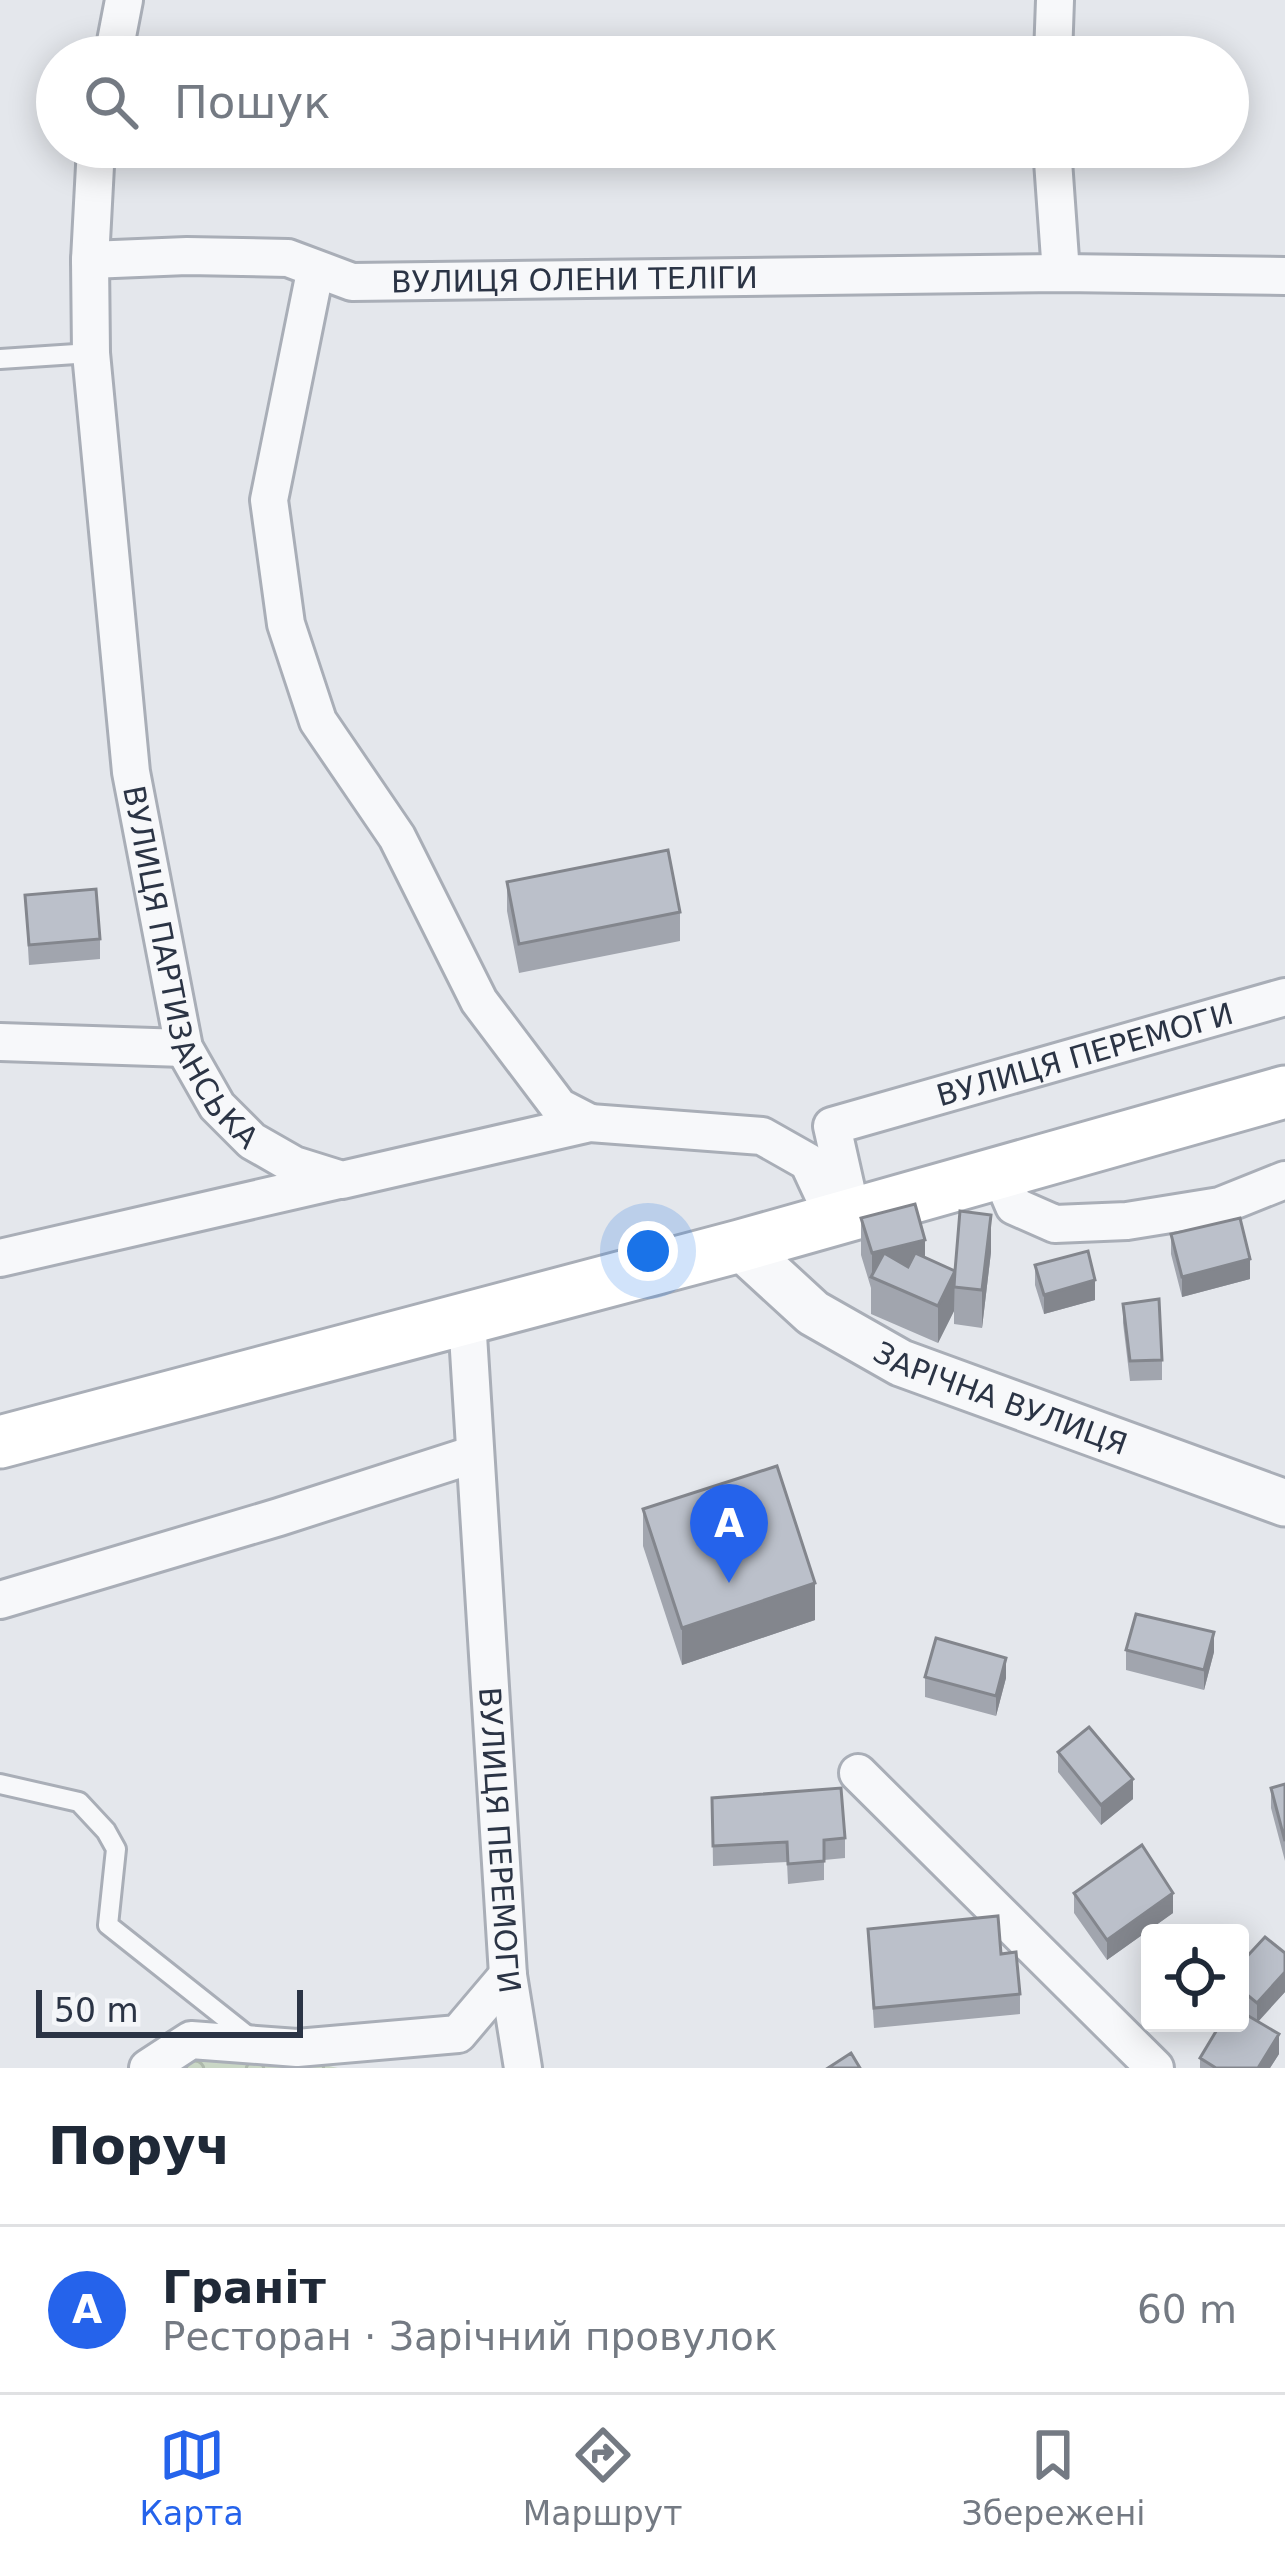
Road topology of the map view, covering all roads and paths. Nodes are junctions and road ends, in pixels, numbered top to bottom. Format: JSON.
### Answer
{"nodes":[{"id":1,"x":124,"y":0,"type":"edge"},
{"id":2,"x":1055,"y":0,"type":"edge"},
{"id":3,"x":117,"y":36,"type":"edge"},
{"id":4,"x":1054,"y":36,"type":"edge"},
{"id":5,"x":95,"y":168,"type":"edge"},
{"id":6,"x":1054,"y":168,"type":"edge"},
{"id":7,"x":90,"y":260,"type":"junction"},
{"id":8,"x":315,"y":272,"type":"junction"},
{"id":9,"x":1061,"y":273,"type":"junction"},
{"id":10,"x":1285,"y":276,"type":"edge"},
{"id":11,"x":91,"y":353,"type":"junction"},
{"id":12,"x":0,"y":359,"type":"edge"},
{"id":13,"x":1285,"y":997,"type":"edge"},
{"id":14,"x":0,"y":1042,"type":"edge"},
{"id":15,"x":184,"y":1048,"type":"junction"},
{"id":16,"x":1285,"y":1092,"type":"edge"},
{"id":17,"x":590,"y":1123,"type":"junction"},
{"id":18,"x":1000,"y":1173,"type":"junction"},
{"id":19,"x":343,"y":1180,"type":"junction"},
{"id":20,"x":1285,"y":1180,"type":"edge"},
{"id":21,"x":843,"y":1217,"type":"junction"},
{"id":22,"x":740,"y":1246,"type":"junction"},
{"id":23,"x":0,"y":1258,"type":"edge"},
{"id":24,"x":467,"y":1318,"type":"junction"},
{"id":25,"x":0,"y":1442,"type":"edge"},
{"id":26,"x":475,"y":1454,"type":"junction"},
{"id":27,"x":1285,"y":1503,"type":"edge"},
{"id":28,"x":0,"y":1600,"type":"edge"},
{"id":29,"x":859,"y":1773,"type":"dead end"},
{"id":30,"x":0,"y":1784,"type":"edge"},
{"id":31,"x":508,"y":1975,"type":"junction"},
{"id":32,"x":261,"y":2046,"type":"junction"},
{"id":33,"x":148,"y":2068,"type":"edge"},
{"id":34,"x":523,"y":2068,"type":"edge"},
{"id":35,"x":1154,"y":2068,"type":"edge"}],
"edges":[{"from":1,"to":3,"type":"street"},
{"from":2,"to":4,"type":"street"},
{"from":5,"to":7,"type":"street","name":"ВУЛИЦЯ ПАРТИЗАНСЬКА"},
{"from":6,"to":9,"type":"street"},
{"from":7,"to":8,"type":"street","name":"ВУЛИЦЯ ОЛЕНИ ТЕЛІГИ"},
{"from":7,"to":11,"type":"street","name":"ВУЛИЦЯ ПАРТИЗАНСЬКА"},
{"from":8,"to":9,"type":"street","name":"ВУЛИЦЯ ОЛЕНИ ТЕЛІГИ"},
{"from":8,"to":17,"type":"street"},
{"from":9,"to":10,"type":"street","name":"ВУЛИЦЯ ОЛЕНИ ТЕЛІГИ"},
{"from":11,"to":12,"type":"lane"},
{"from":11,"to":15,"type":"street","name":"ВУЛИЦЯ ПАРТИЗАНСЬКА"},
{"from":13,"to":21,"type":"street","name":"ВУЛИЦЯ ПЕРЕМОГИ"},
{"from":14,"to":15,"type":"street"},
{"from":15,"to":19,"type":"street","name":"ВУЛИЦЯ ПАРТИЗАНСЬКА"},
{"from":16,"to":18,"type":"main road"},
{"from":17,"to":19,"type":"street"},
{"from":17,"to":21,"type":"street"},
{"from":18,"to":20,"type":"street"},
{"from":18,"to":21,"type":"main road"},
{"from":19,"to":23,"type":"street"},
{"from":21,"to":22,"type":"main road"},
{"from":22,"to":24,"type":"main road"},
{"from":22,"to":27,"type":"street","name":"ЗАРІЧНА ВУЛИЦЯ"},
{"from":24,"to":25,"type":"main road"},
{"from":24,"to":26,"type":"street","name":"ВУЛИЦЯ ПЕРЕМОГИ"},
{"from":26,"to":28,"type":"street"},
{"from":26,"to":31,"type":"street","name":"ВУЛИЦЯ ПЕРЕМОГИ"},
{"from":29,"to":35,"type":"street"},
{"from":30,"to":32,"type":"lane"},
{"from":31,"to":32,"type":"street","name":"ВУЛИЦЯ ПЕРЕМОГИ"},
{"from":31,"to":34,"type":"street"},
{"from":32,"to":33,"type":"street","name":"ВУЛИЦЯ ПЕРЕМОГИ"}]}
